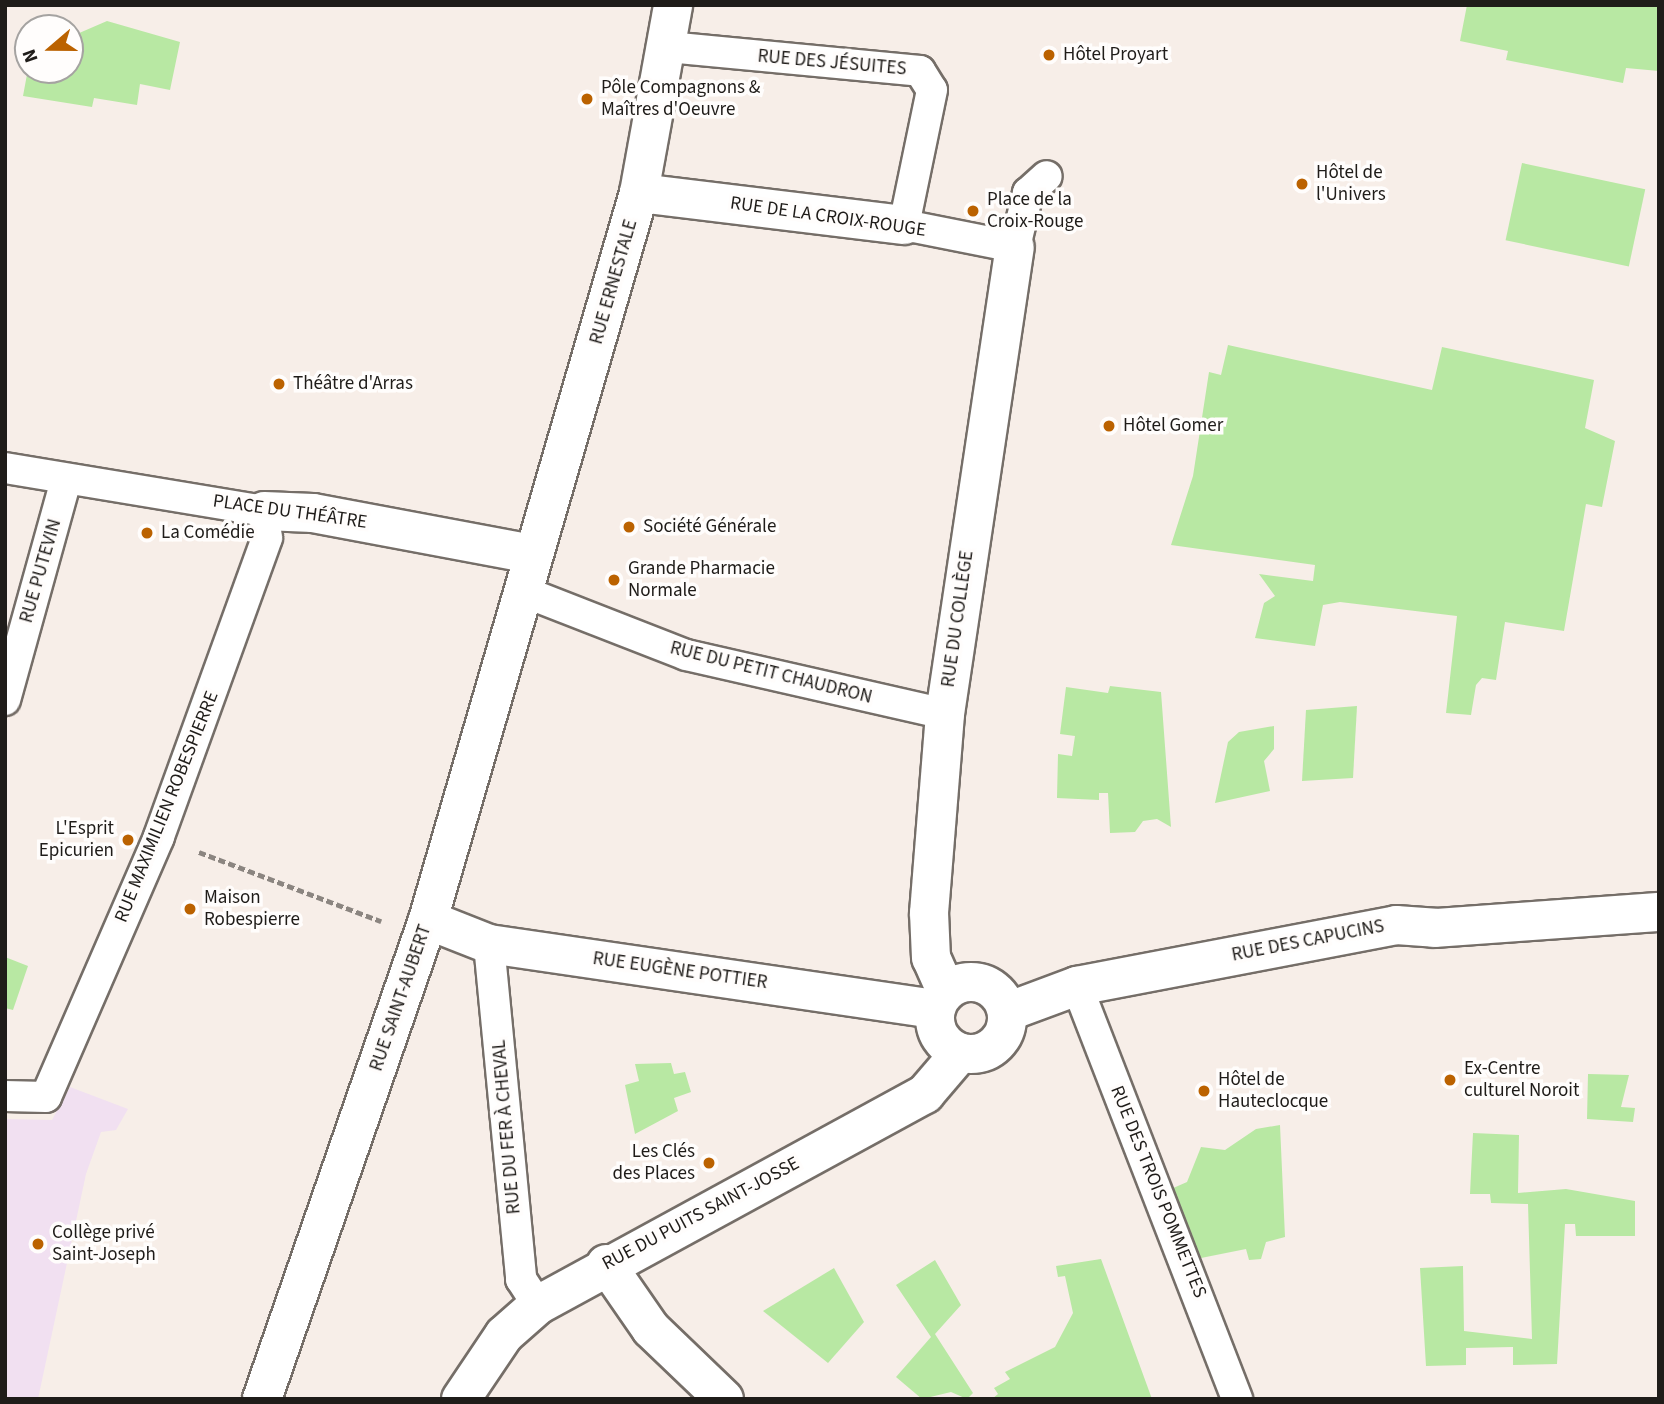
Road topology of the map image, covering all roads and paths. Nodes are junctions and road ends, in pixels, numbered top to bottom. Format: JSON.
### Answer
{"nodes":[{"id":1,"x":673,"y":5,"type":"edge"},
{"id":2,"x":668,"y":47,"type":"junction"},
{"id":3,"x":1046,"y":176,"type":"dead end"},
{"id":4,"x":639,"y":193,"type":"junction"},
{"id":5,"x":904,"y":225,"type":"junction"},
{"id":6,"x":1015,"y":247,"type":"junction"},
{"id":7,"x":5,"y":468,"type":"edge"},
{"id":8,"x":65,"y":483,"type":"junction"},
{"id":9,"x":264,"y":511,"type":"junction"},
{"id":10,"x":533,"y":554,"type":"junction"},
{"id":11,"x":522,"y":591,"type":"junction"},
{"id":12,"x":5,"y":700,"type":"edge"},
{"id":13,"x":945,"y":715,"type":"junction"},
{"id":14,"x":159,"y":837,"type":"junction"},
{"id":15,"x":1659,"y":912,"type":"edge"},
{"id":16,"x":424,"y":931,"type":"junction"},
{"id":17,"x":489,"y":944,"type":"junction"},
{"id":18,"x":1077,"y":986,"type":"junction"},
{"id":19,"x":941,"y":1000,"type":"junction"},
{"id":20,"x":1007,"y":1012,"type":"junction"},
{"id":21,"x":960,"y":1053,"type":"junction"},
{"id":22,"x":5,"y":1096,"type":"edge"},
{"id":23,"x":606,"y":1264,"type":"junction"},
{"id":24,"x":538,"y":1305,"type":"junction"},
{"id":25,"x":262,"y":1399,"type":"edge"},
{"id":26,"x":461,"y":1399,"type":"edge"},
{"id":27,"x":724,"y":1399,"type":"edge"},
{"id":28,"x":1237,"y":1399,"type":"edge"}],
"edges":[{"from":1,"to":2,"type":"street","name":"RUE ERNESTALE"},
{"from":2,"to":4,"type":"street","name":"RUE ERNESTALE"},
{"from":2,"to":5,"type":"lane","name":"RUE DES JÉSUITES"},
{"from":3,"to":6,"type":"lane"},
{"from":4,"to":5,"type":"street","name":"RUE DE LA CROIX-ROUGE"},
{"from":4,"to":10,"type":"street","name":"RUE ERNESTALE"},
{"from":5,"to":6,"type":"lane","name":"RUE DE LA CROIX-ROUGE"},
{"from":6,"to":13,"type":"street","name":"RUE DU COLLÈGE"},
{"from":7,"to":8,"type":"lane","name":"PLACE DU THÉÂTRE"},
{"from":8,"to":9,"type":"lane","name":"PLACE DU THÉÂTRE"},
{"from":8,"to":12,"type":"lane","name":"RUE PUTEVIN"},
{"from":9,"to":10,"type":"street","name":"PLACE DU THÉÂTRE"},
{"from":9,"to":14,"type":"lane","name":"RUE MAXIMILIEN ROBESPIERRE"},
{"from":10,"to":11,"type":"street","name":"RUE ERNESTALE"},
{"from":11,"to":13,"type":"lane","name":"RUE DU PETIT CHAUDRON"},
{"from":11,"to":16,"type":"street","name":"RUE SAINT-AUBERT"},
{"from":13,"to":19,"type":"street","name":"RUE DU COLLÈGE"},
{"from":14,"to":16,"type":"path"},
{"from":14,"to":22,"type":"lane","name":"RUE MAXIMILIEN ROBESPIERRE"},
{"from":15,"to":18,"type":"street","name":"RUE DES CAPUCINS"},
{"from":16,"to":17,"type":"street","name":"RUE EUGÈNE POTTIER"},
{"from":16,"to":25,"type":"street","name":"RUE SAINT-AUBERT"},
{"from":17,"to":19,"type":"street","name":"RUE EUGÈNE POTTIER"},
{"from":17,"to":24,"type":"lane","name":"RUE DU FER À CHEVAL"},
{"from":18,"to":20,"type":"street","name":"RUE DES CAPUCINS"},
{"from":18,"to":28,"type":"lane","name":"RUE DES TROIS POMMETTES"},
{"from":19,"to":20,"type":"street"},
{"from":19,"to":21,"type":"street"},
{"from":20,"to":21,"type":"street"},
{"from":21,"to":23,"type":"street","name":"RUE DU PUITS SAINT-JOSSE"},
{"from":23,"to":24,"type":"street","name":"RUE DU PUITS SAINT-JOSSE"},
{"from":23,"to":27,"type":"street"},
{"from":24,"to":26,"type":"street","name":"RUE DU PUITS SAINT-JOSSE"}]}
